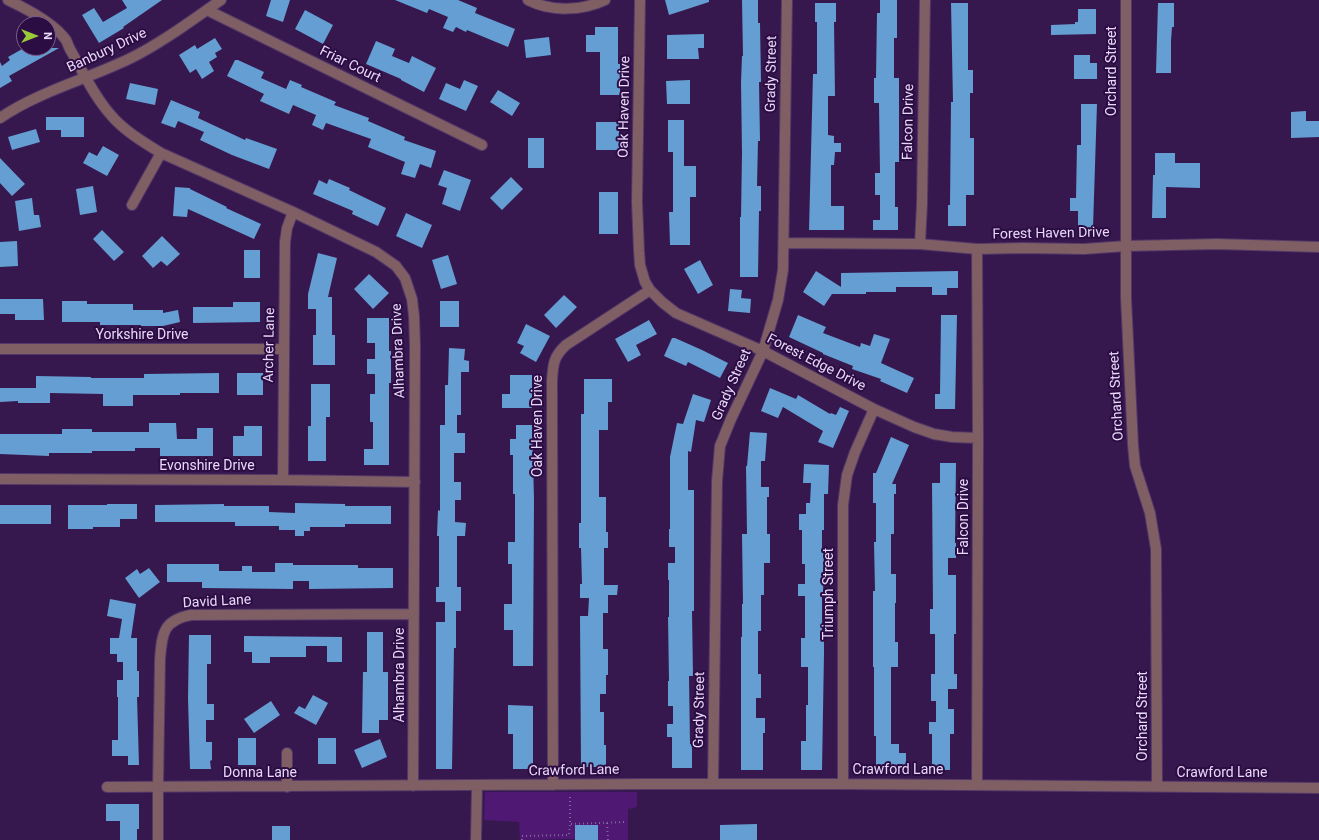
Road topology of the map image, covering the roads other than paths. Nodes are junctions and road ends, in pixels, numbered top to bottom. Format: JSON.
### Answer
{"nodes":[{"id":1,"x":8,"y":0,"type":"edge"},
{"id":2,"x":221,"y":0,"type":"edge"},
{"id":3,"x":528,"y":0,"type":"edge"},
{"id":4,"x":605,"y":0,"type":"edge"},
{"id":5,"x":640,"y":0,"type":"edge"},
{"id":6,"x":787,"y":0,"type":"edge"},
{"id":7,"x":925,"y":0,"type":"edge"},
{"id":8,"x":1126,"y":0,"type":"edge"},
{"id":9,"x":206,"y":10,"type":"junction"},
{"id":10,"x":86,"y":78,"type":"junction"},
{"id":11,"x":0,"y":118,"type":"edge"},
{"id":12,"x":482,"y":145,"type":"dead end"},
{"id":13,"x":161,"y":153,"type":"junction"},
{"id":14,"x":132,"y":205,"type":"dead end"},
{"id":15,"x":293,"y":212,"type":"junction"},
{"id":16,"x":784,"y":243,"type":"junction"},
{"id":17,"x":920,"y":244,"type":"junction"},
{"id":18,"x":1126,"y":246,"type":"junction"},
{"id":19,"x":1319,"y":247,"type":"edge"},
{"id":20,"x":977,"y":250,"type":"junction"},
{"id":21,"x":650,"y":290,"type":"junction"},
{"id":22,"x":0,"y":349,"type":"edge"},
{"id":23,"x":284,"y":349,"type":"junction"},
{"id":24,"x":762,"y":351,"type":"junction"},
{"id":25,"x":874,"y":409,"type":"junction"},
{"id":26,"x":978,"y":438,"type":"junction"},
{"id":27,"x":0,"y":479,"type":"edge"},
{"id":28,"x":283,"y":480,"type":"junction"},
{"id":29,"x":415,"y":482,"type":"junction"},
{"id":30,"x":414,"y":614,"type":"junction"},
{"id":31,"x":287,"y":753,"type":"dead end"},
{"id":32,"x":713,"y":784,"type":"junction"},
{"id":33,"x":843,"y":784,"type":"junction"},
{"id":34,"x":553,"y":785,"type":"junction"},
{"id":35,"x":977,"y":785,"type":"junction"},
{"id":36,"x":413,"y":786,"type":"junction"},
{"id":37,"x":477,"y":786,"type":"junction"},
{"id":38,"x":107,"y":787,"type":"dead end"},
{"id":39,"x":158,"y":787,"type":"junction"},
{"id":40,"x":287,"y":787,"type":"junction"},
{"id":41,"x":1157,"y":787,"type":"junction"},
{"id":42,"x":1319,"y":788,"type":"edge"},
{"id":43,"x":158,"y":840,"type":"edge"},
{"id":44,"x":476,"y":840,"type":"edge"}],
"edges":[{"from":1,"to":10,"type":"street","name":"Alhambra Drive"},
{"from":2,"to":9,"type":"street","name":"Banbury Drive"},
{"from":3,"to":4,"type":"street"},
{"from":5,"to":21,"type":"street","name":"Oak Haven Drive"},
{"from":6,"to":16,"type":"street","name":"Grady Street"},
{"from":7,"to":17,"type":"street","name":"Falcon Drive"},
{"from":8,"to":18,"type":"street","name":"Orchard Street"},
{"from":9,"to":10,"type":"street","name":"Banbury Drive"},
{"from":9,"to":12,"type":"street","name":"Friar Court"},
{"from":10,"to":11,"type":"street","name":"Banbury Drive"},
{"from":10,"to":13,"type":"street","name":"Alhambra Drive"},
{"from":13,"to":14,"type":"street"},
{"from":13,"to":15,"type":"street","name":"Alhambra Drive"},
{"from":15,"to":23,"type":"street","name":"Archer Lane"},
{"from":15,"to":29,"type":"street","name":"Alhambra Drive"},
{"from":16,"to":17,"type":"street","name":"Forest Haven Drive"},
{"from":16,"to":24,"type":"street","name":"Grady Street"},
{"from":17,"to":20,"type":"street","name":"Forest Haven Drive"},
{"from":18,"to":19,"type":"street","name":"Forest Haven Drive"},
{"from":18,"to":20,"type":"street","name":"Forest Haven Drive"},
{"from":18,"to":41,"type":"street","name":"Orchard Street"},
{"from":20,"to":26,"type":"street","name":"Falcon Drive"},
{"from":21,"to":24,"type":"street","name":"Forest Edge Drive"},
{"from":21,"to":34,"type":"street","name":"Oak Haven Drive"},
{"from":22,"to":23,"type":"street","name":"Yorkshire Drive"},
{"from":23,"to":28,"type":"street","name":"Archer Lane"},
{"from":24,"to":25,"type":"street","name":"Forest Edge Drive"},
{"from":24,"to":32,"type":"street","name":"Grady Street"},
{"from":25,"to":26,"type":"street","name":"Forest Edge Drive"},
{"from":25,"to":33,"type":"street","name":"Triumph Street"},
{"from":26,"to":35,"type":"street","name":"Falcon Drive"},
{"from":27,"to":28,"type":"street","name":"Evonshire Drive"},
{"from":28,"to":29,"type":"street","name":"Evonshire Drive"},
{"from":29,"to":30,"type":"street","name":"Alhambra Drive"},
{"from":30,"to":36,"type":"street","name":"Alhambra Drive"},
{"from":30,"to":39,"type":"street","name":"David Lane"},
{"from":31,"to":40,"type":"street"},
{"from":32,"to":33,"type":"street","name":"Crawford Lane"},
{"from":32,"to":34,"type":"street","name":"Crawford Lane"},
{"from":33,"to":35,"type":"street","name":"Crawford Lane"},
{"from":34,"to":37,"type":"street","name":"Crawford Lane"},
{"from":35,"to":41,"type":"street","name":"Crawford Lane"},
{"from":36,"to":37,"type":"street"},
{"from":36,"to":40,"type":"street","name":"Donna Lane"},
{"from":37,"to":44,"type":"street"},
{"from":38,"to":39,"type":"street","name":"Donna Lane"},
{"from":39,"to":40,"type":"street","name":"Donna Lane"},
{"from":39,"to":43,"type":"street","name":"David Lane"},
{"from":41,"to":42,"type":"street","name":"Crawford Lane"}]}
